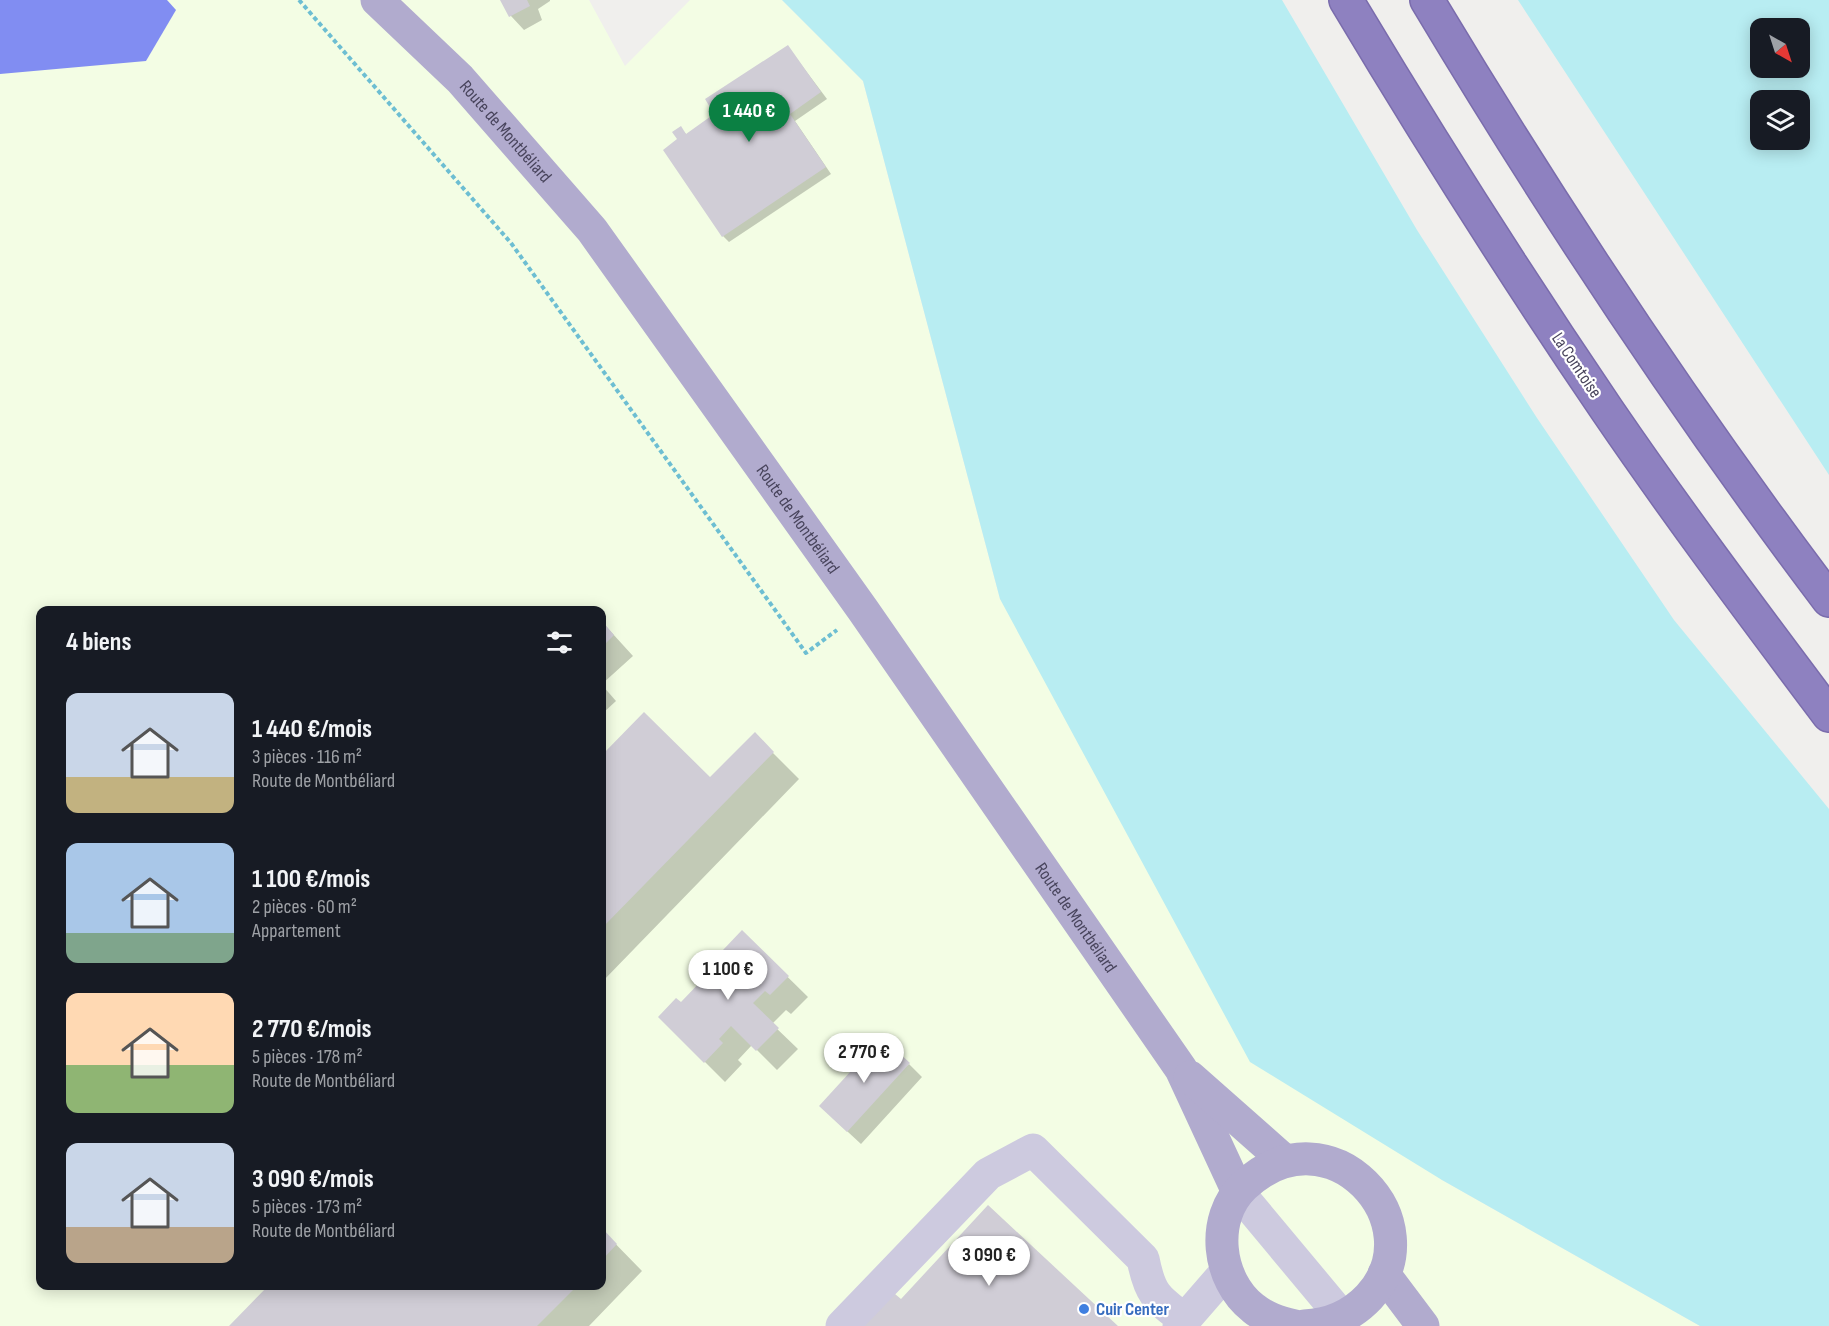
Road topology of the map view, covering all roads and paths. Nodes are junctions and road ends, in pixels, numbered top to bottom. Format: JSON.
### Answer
{"nodes":[{"id":1,"x":298,"y":0,"type":"edge"},
{"id":2,"x":377,"y":0,"type":"edge"},
{"id":3,"x":1346,"y":0,"type":"edge"},
{"id":4,"x":1427,"y":0,"type":"edge"},
{"id":5,"x":1829,"y":600,"type":"edge"},
{"id":6,"x":864,"y":610,"type":"junction"},
{"id":7,"x":1829,"y":715,"type":"edge"},
{"id":8,"x":1181,"y":1069,"type":"junction"},
{"id":9,"x":1286,"y":1161,"type":"junction"},
{"id":10,"x":1238,"y":1192,"type":"junction"},
{"id":11,"x":1227,"y":1272,"type":"junction"},
{"id":12,"x":1384,"y":1274,"type":"junction"},
{"id":13,"x":1348,"y":1322,"type":"edge"},
{"id":14,"x":1182,"y":1323,"type":"edge"},
{"id":15,"x":1274,"y":1324,"type":"edge"},
{"id":16,"x":842,"y":1326,"type":"edge"},
{"id":17,"x":1304,"y":1326,"type":"edge"},
{"id":18,"x":1423,"y":1326,"type":"edge"}],
"edges":[{"from":1,"to":6,"type":"path"},
{"from":2,"to":6,"type":"main road","name":"Route de Montbéliard"},
{"from":3,"to":7,"type":"highway","name":"La Comtoise"},
{"from":4,"to":5,"type":"highway"},
{"from":6,"to":8,"type":"main road","name":"Route de Montbéliard"},
{"from":8,"to":9,"type":"main road","name":"Route de Montbéliard"},
{"from":8,"to":10,"type":"main road","name":"Route de Montbéliard"},
{"from":9,"to":10,"type":"main road"},
{"from":9,"to":12,"type":"main road"},
{"from":10,"to":11,"type":"main road"},
{"from":10,"to":13,"type":"lane"},
{"from":11,"to":14,"type":"lane"},
{"from":11,"to":15,"type":"main road"},
{"from":12,"to":13,"type":"main road"},
{"from":12,"to":18,"type":"main road"},
{"from":13,"to":17,"type":"main road"},
{"from":14,"to":16,"type":"lane"}]}
